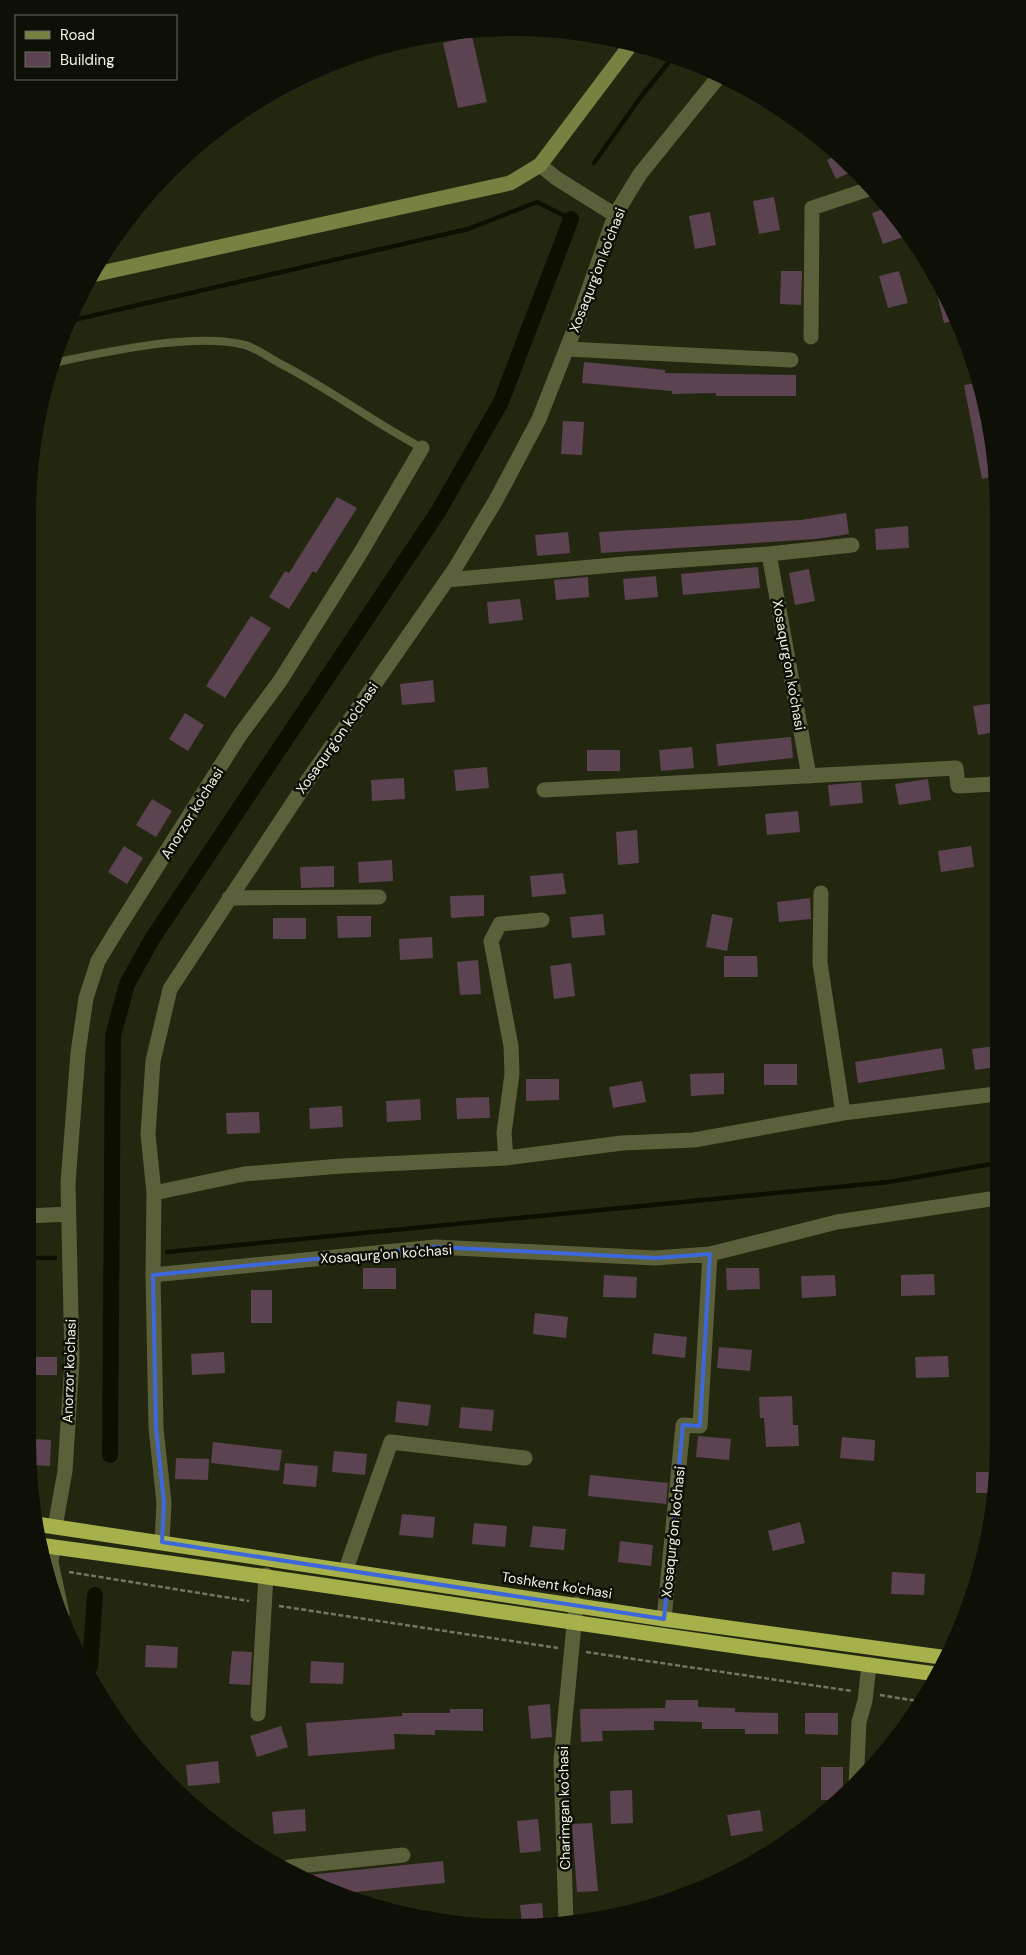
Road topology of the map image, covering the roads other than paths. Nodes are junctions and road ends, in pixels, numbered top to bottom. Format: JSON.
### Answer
{"nodes":[{"id":1,"x":627,"y":50,"type":"edge"},
{"id":2,"x":715,"y":81,"type":"edge"},
{"id":3,"x":540,"y":165,"type":"junction"},
{"id":4,"x":864,"y":191,"type":"edge"},
{"id":5,"x":615,"y":215,"type":"junction"},
{"id":6,"x":101,"y":273,"type":"edge"},
{"id":7,"x":811,"y":337,"type":"dead end"},
{"id":8,"x":567,"y":348,"type":"junction"},
{"id":9,"x":791,"y":360,"type":"dead end"},
{"id":10,"x":61,"y":362,"type":"edge"},
{"id":11,"x":422,"y":448,"type":"joint"},
{"id":12,"x":852,"y":545,"type":"dead end"},
{"id":13,"x":769,"y":554,"type":"junction"},
{"id":14,"x":447,"y":580,"type":"junction"},
{"id":15,"x":809,"y":776,"type":"junction"},
{"id":16,"x":990,"y":784,"type":"edge"},
{"id":17,"x":544,"y":790,"type":"dead end"},
{"id":18,"x":822,"y":893,"type":"dead end"},
{"id":19,"x":379,"y":897,"type":"dead end"},
{"id":20,"x":229,"y":898,"type":"junction"},
{"id":21,"x":542,"y":920,"type":"dead end"},
{"id":22,"x":990,"y":1095,"type":"edge"},
{"id":23,"x":843,"y":1113,"type":"junction"},
{"id":24,"x":506,"y":1158,"type":"junction"},
{"id":25,"x":154,"y":1193,"type":"junction"},
{"id":26,"x":990,"y":1199,"type":"edge"},
{"id":27,"x":68,"y":1214,"type":"junction"},
{"id":28,"x":36,"y":1216,"type":"edge"},
{"id":29,"x":710,"y":1254,"type":"junction"},
{"id":30,"x":152,"y":1275,"type":"junction"},
{"id":31,"x":525,"y":1458,"type":"dead end"},
{"id":32,"x":43,"y":1525,"type":"edge"},
{"id":33,"x":55,"y":1527,"type":"junction"},
{"id":34,"x":162,"y":1542,"type":"junction"},
{"id":35,"x":48,"y":1546,"type":"edge"},
{"id":36,"x":346,"y":1569,"type":"junction"},
{"id":37,"x":266,"y":1575,"type":"junction"},
{"id":38,"x":576,"y":1604,"type":"junction"},
{"id":39,"x":664,"y":1619,"type":"junction"},
{"id":40,"x":573,"y":1623,"type":"junction"},
{"id":41,"x":939,"y":1657,"type":"edge"},
{"id":42,"x":869,"y":1666,"type":"junction"},
{"id":43,"x":930,"y":1673,"type":"edge"},
{"id":44,"x":258,"y":1714,"type":"dead end"},
{"id":45,"x":857,"y":1772,"type":"edge"},
{"id":46,"x":403,"y":1855,"type":"dead end"},
{"id":47,"x":296,"y":1866,"type":"edge"},
{"id":48,"x":566,"y":1916,"type":"edge"}],
"edges":[{"from":1,"to":3,"type":"street"},
{"from":2,"to":5,"type":"street","name":"Xosaqurg'on ko'chasi"},
{"from":3,"to":5,"type":"street"},
{"from":3,"to":6,"type":"street"},
{"from":4,"to":7,"type":"street"},
{"from":5,"to":8,"type":"street","name":"Xosaqurg'on ko'chasi"},
{"from":8,"to":9,"type":"street","name":"Xosaqurg'on ko'chasi"},
{"from":8,"to":14,"type":"street","name":"Xosaqurg'on ko'chasi"},
{"from":10,"to":11,"type":"lane"},
{"from":11,"to":27,"type":"street","name":"Anorzor ko'chasi"},
{"from":12,"to":13,"type":"street"},
{"from":13,"to":14,"type":"street"},
{"from":13,"to":15,"type":"street","name":"Xosaqurg'on ko'chasi"},
{"from":14,"to":20,"type":"street","name":"Xosaqurg'on ko'chasi"},
{"from":15,"to":16,"type":"street"},
{"from":15,"to":17,"type":"street"},
{"from":18,"to":23,"type":"street"},
{"from":19,"to":20,"type":"street"},
{"from":20,"to":25,"type":"street","name":"Xosaqurg'on ko'chasi"},
{"from":21,"to":24,"type":"street"},
{"from":22,"to":23,"type":"street"},
{"from":23,"to":24,"type":"street"},
{"from":24,"to":25,"type":"street"},
{"from":25,"to":30,"type":"street","name":"Xosaqurg'on ko'chasi"},
{"from":26,"to":29,"type":"street","name":"Xosaqurg'on ko'chasi"},
{"from":27,"to":28,"type":"street"},
{"from":27,"to":33,"type":"street","name":"Anorzor ko'chasi"},
{"from":29,"to":30,"type":"street","name":"Xosaqurg'on ko'chasi"},
{"from":29,"to":39,"type":"street","name":"Xosaqurg'on ko'chasi"},
{"from":30,"to":34,"type":"street","name":"Xosaqurg'on ko'chasi"},
{"from":31,"to":36,"type":"street"},
{"from":32,"to":33,"type":"highway","name":"Toshkent ko'chasi"},
{"from":33,"to":34,"type":"highway","name":"Toshkent ko'chasi"},
{"from":34,"to":36,"type":"highway","name":"Toshkent ko'chasi"},
{"from":35,"to":37,"type":"highway"},
{"from":36,"to":38,"type":"highway","name":"Toshkent ko'chasi"},
{"from":37,"to":40,"type":"highway"},
{"from":37,"to":44,"type":"street"},
{"from":38,"to":39,"type":"highway","name":"Toshkent ko'chasi"},
{"from":38,"to":40,"type":"street","name":"Charimgan ko'chasi"},
{"from":39,"to":41,"type":"highway","name":"Toshkent ko'chasi"},
{"from":40,"to":42,"type":"highway"},
{"from":40,"to":48,"type":"street","name":"Charimgan ko'chasi"},
{"from":42,"to":43,"type":"highway"},
{"from":42,"to":45,"type":"street"},
{"from":46,"to":47,"type":"street"}]}
